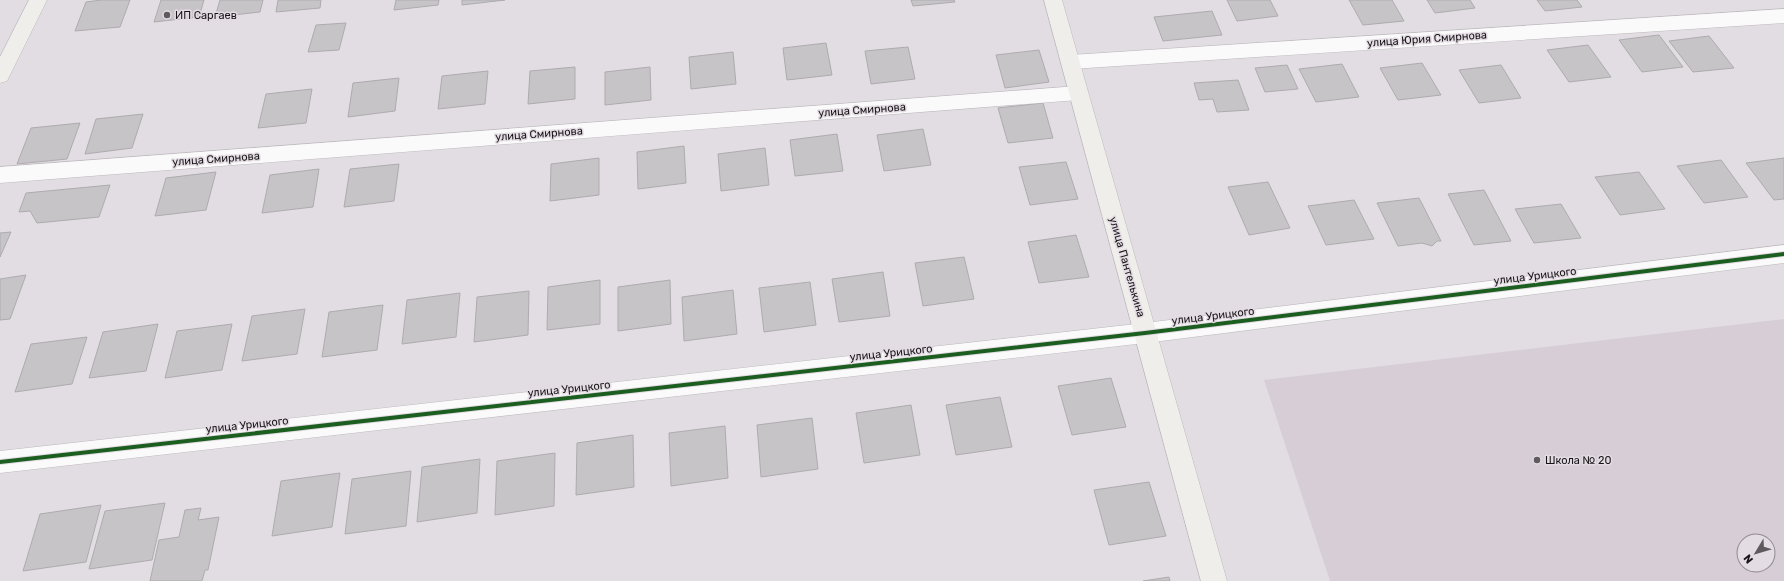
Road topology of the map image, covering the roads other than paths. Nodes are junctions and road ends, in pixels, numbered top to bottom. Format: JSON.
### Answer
{"nodes":[{"id":1,"x":38,"y":0,"type":"edge"},
{"id":2,"x":1053,"y":0,"type":"edge"},
{"id":3,"x":1784,"y":16,"type":"edge"},
{"id":4,"x":1071,"y":62,"type":"junction"},
{"id":5,"x":0,"y":76,"type":"edge"},
{"id":6,"x":1078,"y":93,"type":"junction"},
{"id":7,"x":0,"y":175,"type":"edge"},
{"id":8,"x":1784,"y":254,"type":"edge"},
{"id":9,"x":1145,"y":333,"type":"junction"},
{"id":10,"x":0,"y":462,"type":"edge"},
{"id":11,"x":1214,"y":581,"type":"edge"}],
"edges":[{"from":1,"to":5,"type":"main road"},
{"from":2,"to":4,"type":"main road","name":"улица Пантелькина"},
{"from":3,"to":4,"type":"street","name":"улица Юрия Смирнова"},
{"from":4,"to":6,"type":"main road","name":"улица Пантелькина"},
{"from":6,"to":7,"type":"street","name":"улица Смирнова"},
{"from":6,"to":9,"type":"main road","name":"улица Пантелькина"},
{"from":8,"to":9,"type":"street","name":"улица Урицкого"},
{"from":9,"to":10,"type":"street","name":"улица Урицкого"},
{"from":9,"to":11,"type":"main road","name":"улица Пантелькина"}]}
